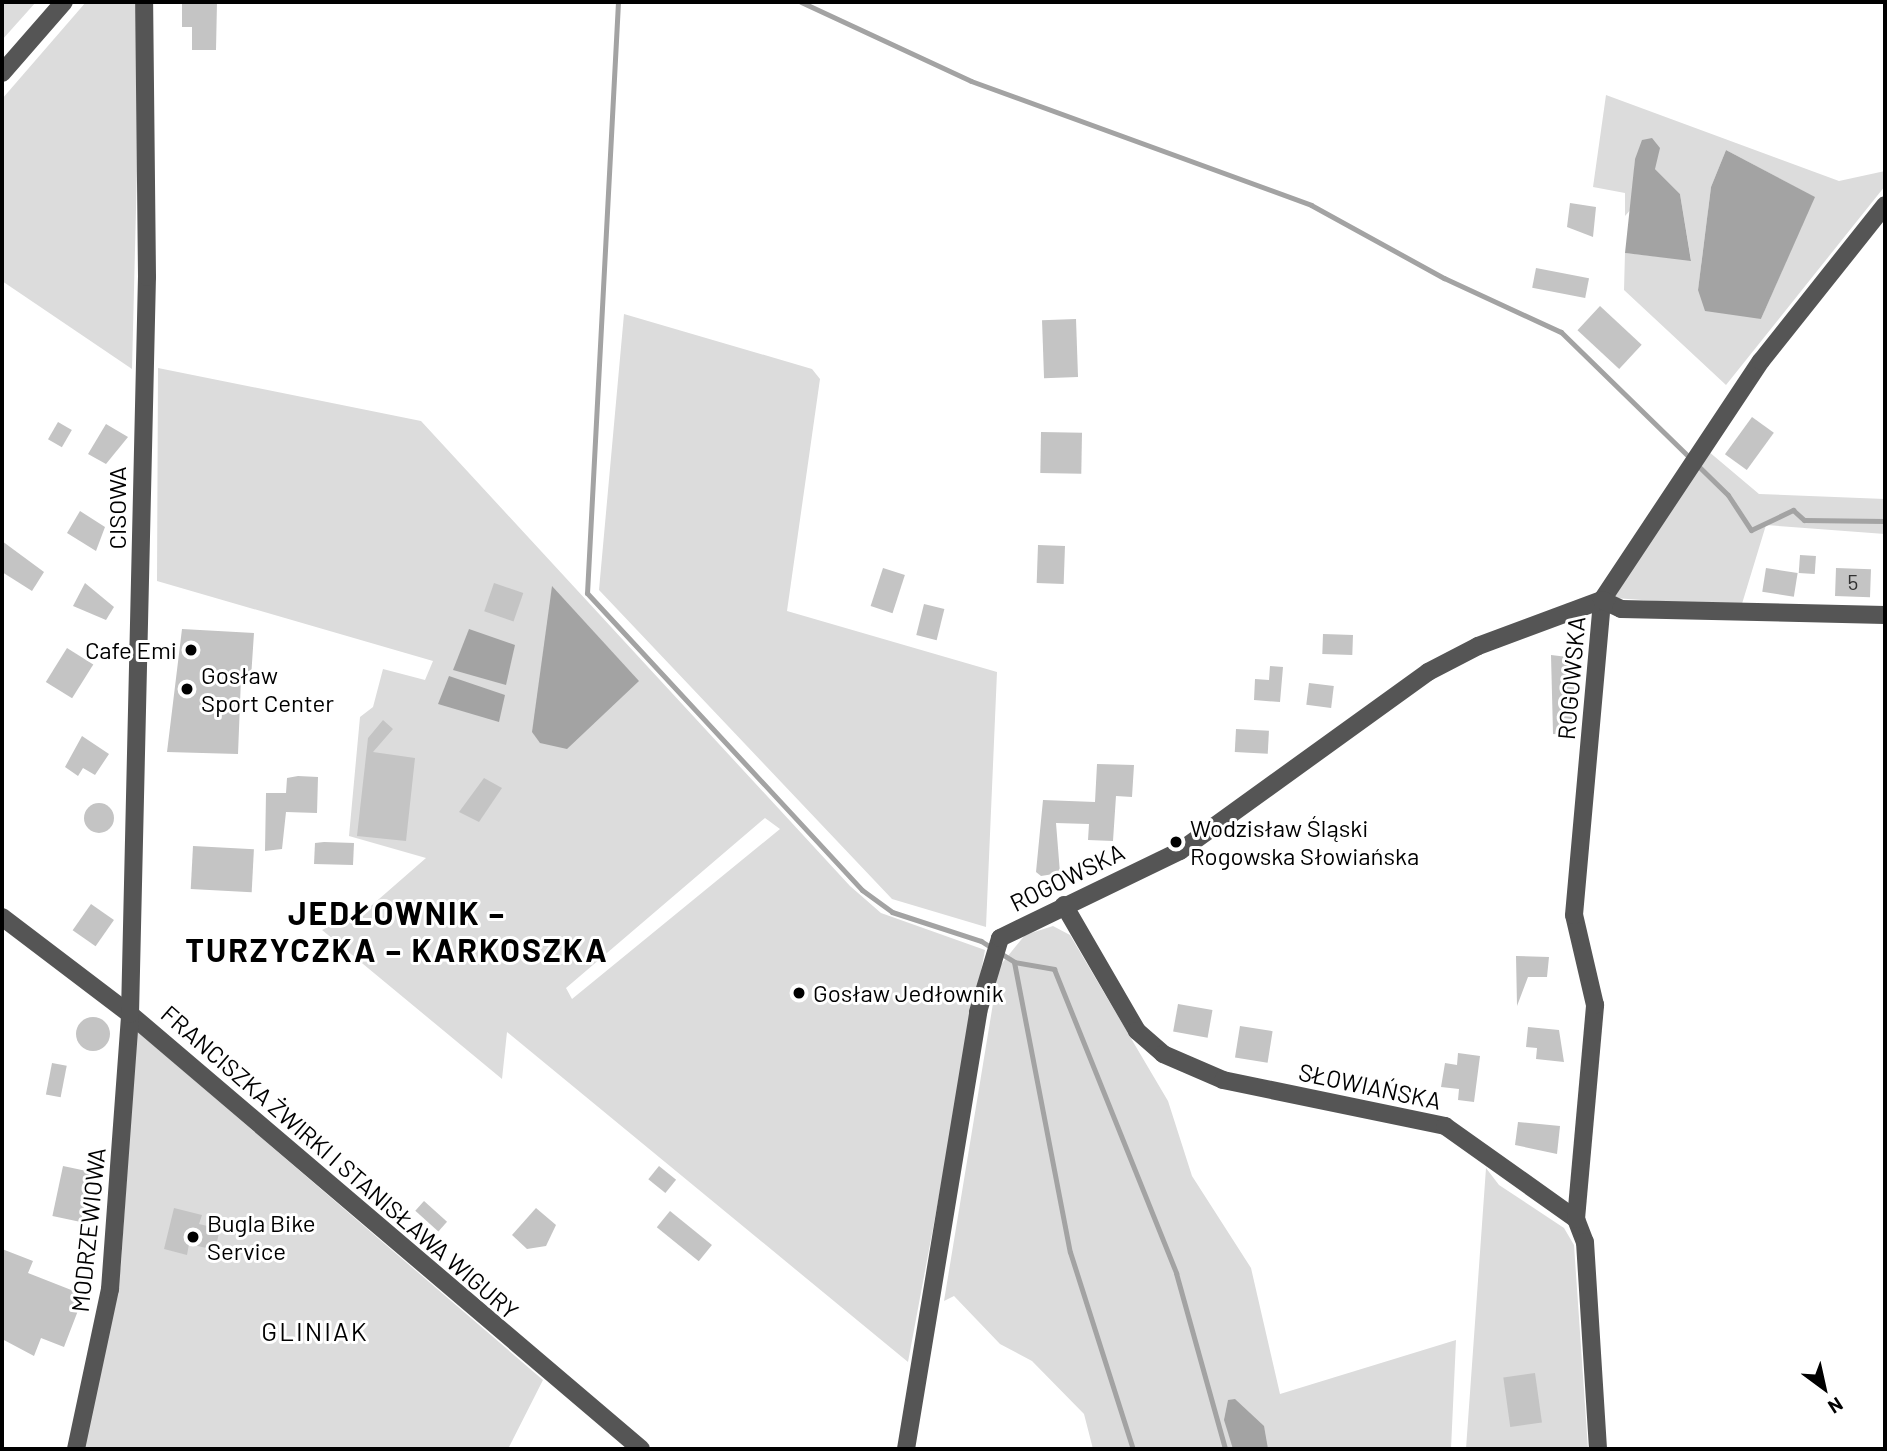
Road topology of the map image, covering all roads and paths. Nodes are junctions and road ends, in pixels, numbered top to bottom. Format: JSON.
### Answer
{"nodes":[{"id":1,"x":64,"y":2,"type":"edge"},
{"id":2,"x":144,"y":2,"type":"edge"},
{"id":3,"x":2,"y":73,"type":"edge"},
{"id":4,"x":1885,"y":205,"type":"edge"},
{"id":5,"x":1602,"y":600,"type":"junction"},
{"id":6,"x":1885,"y":615,"type":"edge"},
{"id":7,"x":1064,"y":905,"type":"junction"},
{"id":8,"x":2,"y":917,"type":"edge"},
{"id":9,"x":130,"y":1014,"type":"junction"},
{"id":10,"x":1576,"y":1219,"type":"junction"},
{"id":11,"x":76,"y":1449,"type":"edge"},
{"id":12,"x":641,"y":1449,"type":"edge"},
{"id":13,"x":906,"y":1449,"type":"edge"},
{"id":14,"x":1598,"y":1449,"type":"edge"}],
"edges":[{"from":1,"to":3,"type":"street"},
{"from":2,"to":9,"type":"street","name":"CISOWA"},
{"from":4,"to":5,"type":"street","name":"ROGOWSKA"},
{"from":5,"to":6,"type":"street","name":"ROGOWSKA"},
{"from":5,"to":7,"type":"street","name":"ROGOWSKA"},
{"from":5,"to":10,"type":"street","name":"ROGOWSKA"},
{"from":7,"to":10,"type":"street","name":"SŁOWIAŃSKA"},
{"from":7,"to":13,"type":"street","name":"ROGOWSKA"},
{"from":8,"to":9,"type":"street","name":"FRANCISZKA ŻWIRKI I STANISŁAWA WIGURY"},
{"from":9,"to":11,"type":"street","name":"MODRZEWIOWA"},
{"from":9,"to":12,"type":"street","name":"FRANCISZKA ŻWIRKI I STANISŁAWA WIGURY"},
{"from":10,"to":14,"type":"street"}]}
